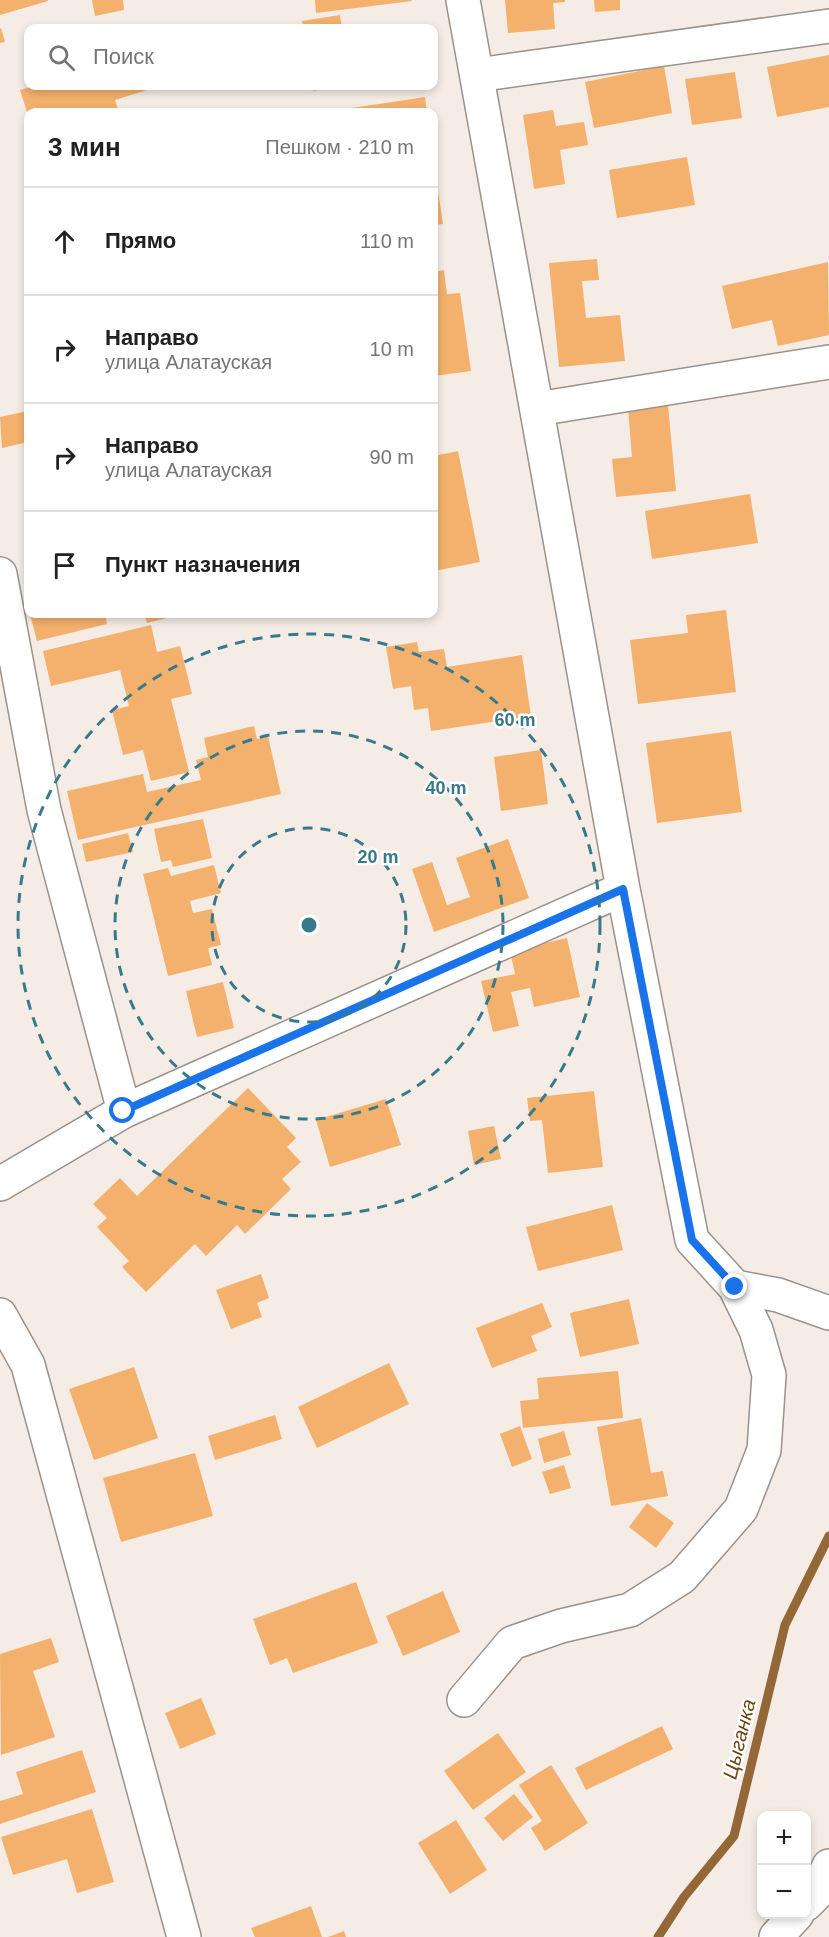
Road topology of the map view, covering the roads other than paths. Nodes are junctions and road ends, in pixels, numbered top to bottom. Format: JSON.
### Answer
{"nodes":[{"id":1,"x":463,"y":0,"type":"edge"},
{"id":2,"x":829,"y":26,"type":"edge"},
{"id":3,"x":477,"y":75,"type":"junction"},
{"id":4,"x":829,"y":362,"type":"edge"},
{"id":5,"x":537,"y":409,"type":"junction"},
{"id":6,"x":0,"y":574,"type":"edge"},
{"id":7,"x":609,"y":895,"type":"junction"},
{"id":8,"x":123,"y":1111,"type":"junction"},
{"id":9,"x":0,"y":1184,"type":"edge"},
{"id":10,"x":735,"y":1287,"type":"junction"},
{"id":11,"x":829,"y":1313,"type":"edge"},
{"id":12,"x":0,"y":1315,"type":"edge"},
{"id":13,"x":464,"y":1700,"type":"dead end"},
{"id":14,"x":829,"y":1866,"type":"edge"},
{"id":15,"x":811,"y":1900,"type":"edge"},
{"id":16,"x":792,"y":1919,"type":"edge"},
{"id":17,"x":184,"y":1937,"type":"edge"},
{"id":18,"x":776,"y":1937,"type":"edge"}],
"edges":[{"from":1,"to":3,"type":"street"},
{"from":2,"to":3,"type":"street"},
{"from":3,"to":5,"type":"street"},
{"from":4,"to":5,"type":"street"},
{"from":5,"to":7,"type":"street"},
{"from":6,"to":8,"type":"street"},
{"from":7,"to":8,"type":"street"},
{"from":7,"to":10,"type":"street"},
{"from":8,"to":9,"type":"street"},
{"from":10,"to":11,"type":"street"},
{"from":10,"to":13,"type":"street"},
{"from":12,"to":17,"type":"street"},
{"from":14,"to":15,"type":"street"},
{"from":16,"to":18,"type":"street"}]}
